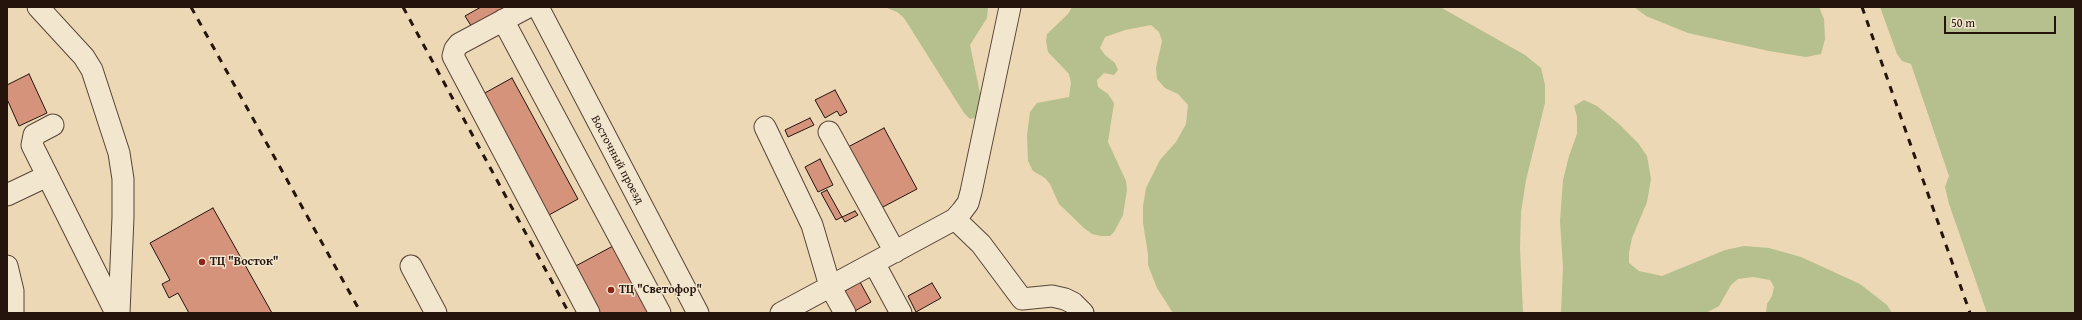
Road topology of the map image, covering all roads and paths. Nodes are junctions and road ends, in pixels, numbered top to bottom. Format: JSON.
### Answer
{"nodes":[{"id":1,"x":38,"y":7,"type":"edge"},
{"id":2,"x":528,"y":7,"type":"edge"},
{"id":3,"x":538,"y":7,"type":"edge"},
{"id":4,"x":1010,"y":7,"type":"edge"},
{"id":5,"x":503,"y":20,"type":"junction"},
{"id":6,"x":52,"y":125,"type":"dead end"},
{"id":7,"x":765,"y":128,"type":"dead end"},
{"id":8,"x":829,"y":132,"type":"dead end"},
{"id":9,"x":48,"y":176,"type":"junction"},
{"id":10,"x":7,"y":195,"type":"edge"},
{"id":11,"x":955,"y":219,"type":"junction"},
{"id":12,"x":894,"y":252,"type":"junction"},
{"id":13,"x":874,"y":263,"type":"junction"},
{"id":14,"x":7,"y":266,"type":"edge"},
{"id":15,"x":411,"y":266,"type":"dead end"},
{"id":16,"x":830,"y":286,"type":"junction"},
{"id":17,"x":13,"y":313,"type":"edge"},
{"id":18,"x":117,"y":313,"type":"edge"},
{"id":19,"x":436,"y":313,"type":"edge"},
{"id":20,"x":589,"y":313,"type":"edge"},
{"id":21,"x":660,"y":313,"type":"edge"},
{"id":22,"x":698,"y":313,"type":"edge"},
{"id":23,"x":781,"y":313,"type":"edge"},
{"id":24,"x":845,"y":313,"type":"edge"},
{"id":25,"x":901,"y":313,"type":"edge"},
{"id":26,"x":1083,"y":313,"type":"edge"}],
"edges":[{"from":1,"to":18,"type":"street"},
{"from":2,"to":5,"type":"street"},
{"from":3,"to":22,"type":"street","name":"Восточный проезд"},
{"from":4,"to":11,"type":"street"},
{"from":5,"to":20,"type":"street"},
{"from":5,"to":21,"type":"street"},
{"from":6,"to":9,"type":"street"},
{"from":7,"to":16,"type":"street"},
{"from":8,"to":12,"type":"street"},
{"from":9,"to":10,"type":"street"},
{"from":9,"to":18,"type":"street"},
{"from":11,"to":12,"type":"street"},
{"from":11,"to":26,"type":"street"},
{"from":12,"to":13,"type":"street"},
{"from":13,"to":16,"type":"street"},
{"from":13,"to":25,"type":"street"},
{"from":14,"to":17,"type":"street"},
{"from":15,"to":19,"type":"street"},
{"from":16,"to":23,"type":"street"},
{"from":16,"to":24,"type":"street"}]}
